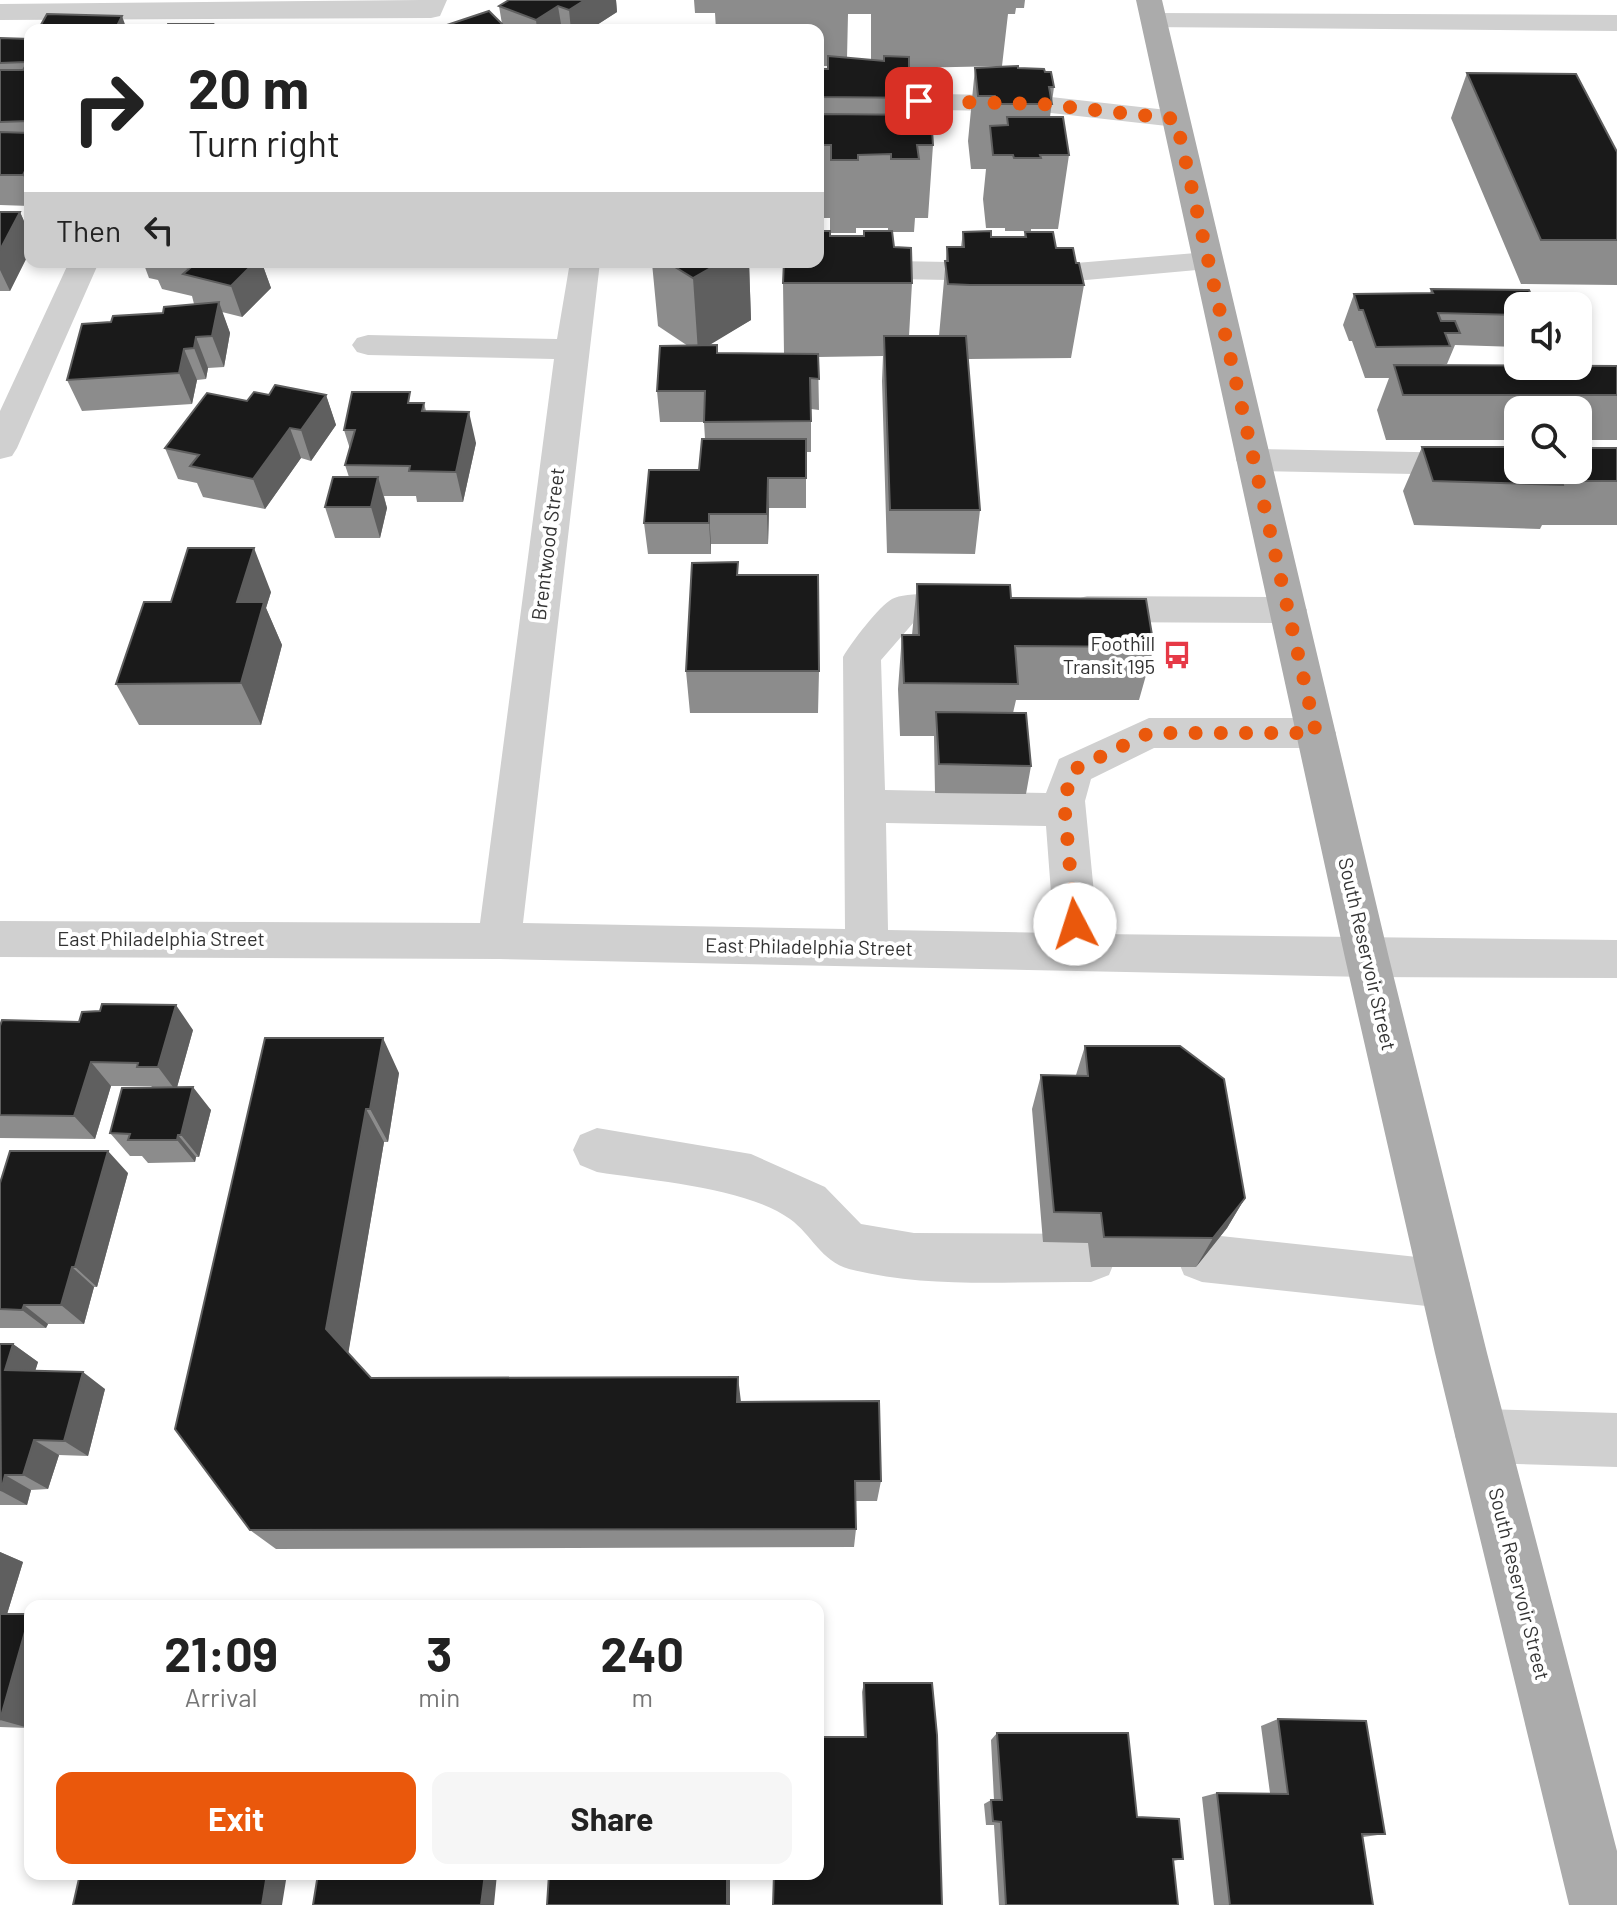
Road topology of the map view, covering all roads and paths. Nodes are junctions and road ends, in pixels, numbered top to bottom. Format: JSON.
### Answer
{"nodes":[{"id":1,"x":432,"y":5,"type":"edge"},
{"id":2,"x":0,"y":12,"type":"edge"},
{"id":3,"x":1154,"y":23,"type":"edge"},
{"id":4,"x":1617,"y":23,"type":"edge"},
{"id":5,"x":1491,"y":48,"type":"dead end"},
{"id":6,"x":824,"y":104,"type":"edge"},
{"id":7,"x":1176,"y":119,"type":"junction"},
{"id":8,"x":1208,"y":261,"type":"junction"},
{"id":9,"x":824,"y":264,"type":"edge"},
{"id":10,"x":81,"y":268,"type":"edge"},
{"id":11,"x":584,"y":268,"type":"edge"},
{"id":12,"x":368,"y":345,"type":"dead end"},
{"id":13,"x":572,"y":349,"type":"junction"},
{"id":14,"x":0,"y":448,"type":"edge"},
{"id":15,"x":1253,"y":460,"type":"junction"},
{"id":16,"x":1504,"y":465,"type":"edge"},
{"id":17,"x":1011,"y":609,"type":"edge"},
{"id":18,"x":1057,"y":609,"type":"edge"},
{"id":19,"x":1288,"y":610,"type":"junction"},
{"id":20,"x":1316,"y":733,"type":"junction"},
{"id":21,"x":864,"y":806,"type":"junction"},
{"id":22,"x":1065,"y":810,"type":"junction"},
{"id":23,"x":0,"y":939,"type":"edge"},
{"id":24,"x":499,"y":941,"type":"junction"},
{"id":25,"x":867,"y":948,"type":"junction"},
{"id":26,"x":1078,"y":952,"type":"junction"},
{"id":27,"x":1367,"y":958,"type":"junction"},
{"id":28,"x":1617,"y":959,"type":"edge"},
{"id":29,"x":597,"y":1150,"type":"dead end"},
{"id":30,"x":1091,"y":1258,"type":"dead end"},
{"id":31,"x":1202,"y":1258,"type":"edge"},
{"id":32,"x":1445,"y":1284,"type":"junction"},
{"id":33,"x":1482,"y":1436,"type":"junction"},
{"id":34,"x":1617,"y":1440,"type":"edge"},
{"id":35,"x":1600,"y":1905,"type":"edge"}],
"edges":[{"from":1,"to":2,"type":"street"},
{"from":3,"to":4,"type":"street"},
{"from":3,"to":5,"type":"street"},
{"from":3,"to":7,"type":"main road","name":"South Reservoir Street"},
{"from":6,"to":7,"type":"street"},
{"from":7,"to":8,"type":"main road","name":"South Reservoir Street"},
{"from":8,"to":9,"type":"street"},
{"from":8,"to":15,"type":"main road","name":"South Reservoir Street"},
{"from":10,"to":14,"type":"street"},
{"from":11,"to":13,"type":"street","name":"Brentwood Street"},
{"from":12,"to":13,"type":"street"},
{"from":13,"to":24,"type":"street","name":"Brentwood Street"},
{"from":15,"to":16,"type":"street"},
{"from":15,"to":19,"type":"main road","name":"South Reservoir Street"},
{"from":17,"to":21,"type":"street"},
{"from":18,"to":19,"type":"street"},
{"from":19,"to":20,"type":"main road","name":"South Reservoir Street"},
{"from":20,"to":22,"type":"street"},
{"from":20,"to":27,"type":"main road","name":"South Reservoir Street"},
{"from":21,"to":22,"type":"street"},
{"from":21,"to":25,"type":"street"},
{"from":22,"to":26,"type":"street"},
{"from":23,"to":24,"type":"street","name":"East Philadelphia Street"},
{"from":24,"to":25,"type":"street","name":"East Philadelphia Street"},
{"from":25,"to":26,"type":"street","name":"East Philadelphia Street"},
{"from":26,"to":27,"type":"street","name":"East Philadelphia Street"},
{"from":27,"to":28,"type":"street","name":"East Philadelphia Street"},
{"from":27,"to":32,"type":"main road","name":"South Reservoir Street"},
{"from":29,"to":30,"type":"street"},
{"from":31,"to":32,"type":"street"},
{"from":32,"to":33,"type":"main road","name":"South Reservoir Street"},
{"from":33,"to":34,"type":"street"},
{"from":33,"to":35,"type":"main road","name":"South Reservoir Street"}]}
